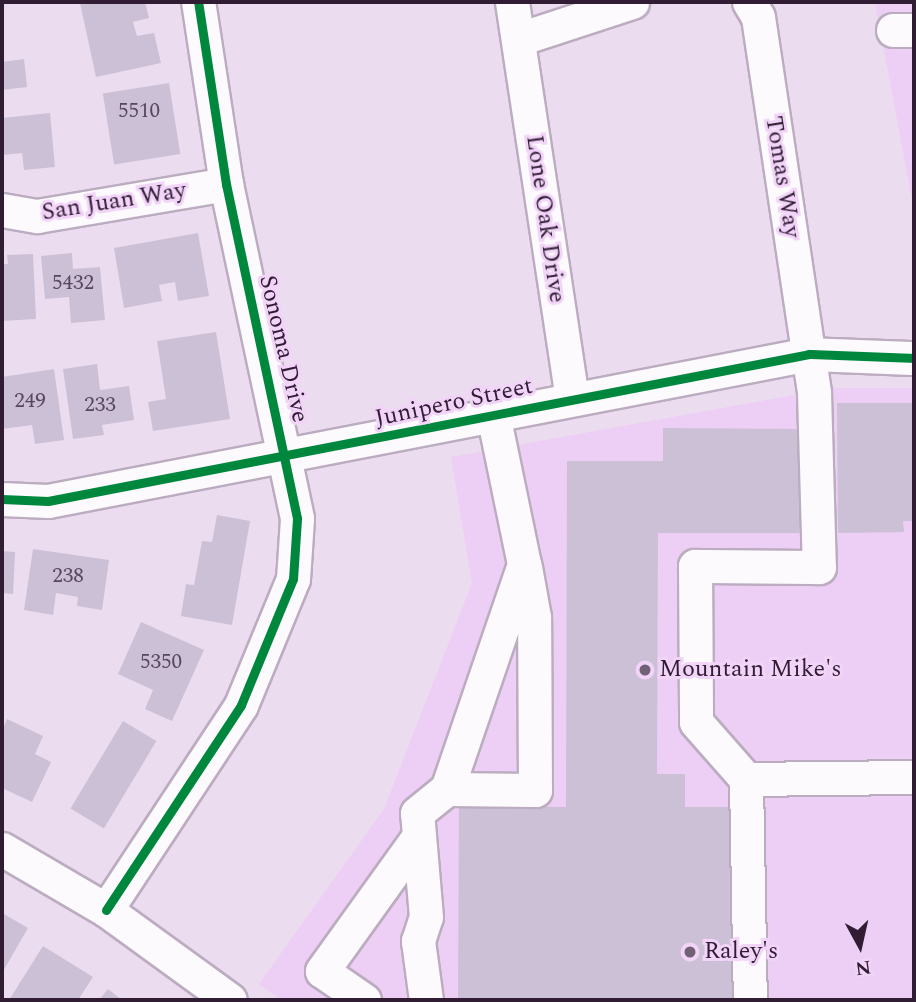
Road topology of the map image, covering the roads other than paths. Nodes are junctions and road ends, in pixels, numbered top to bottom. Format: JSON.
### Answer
{"nodes":[{"id":1,"x":198,"y":2,"type":"edge"},
{"id":2,"x":512,"y":2,"type":"edge"},
{"id":3,"x":632,"y":2,"type":"edge"},
{"id":4,"x":749,"y":2,"type":"edge"},
{"id":5,"x":519,"y":39,"type":"junction"},
{"id":6,"x":226,"y":184,"type":"junction"},
{"id":7,"x":2,"y":210,"type":"edge"},
{"id":8,"x":809,"y":354,"type":"junction"},
{"id":9,"x":914,"y":358,"type":"edge"},
{"id":10,"x":572,"y":398,"type":"junction"},
{"id":11,"x":493,"y":414,"type":"junction"},
{"id":12,"x":287,"y":457,"type":"junction"},
{"id":13,"x":2,"y":499,"type":"edge"},
{"id":14,"x":524,"y":564,"type":"junction"},
{"id":15,"x":914,"y":777,"type":"edge"},
{"id":16,"x":746,"y":779,"type":"junction"},
{"id":17,"x":447,"y":789,"type":"junction"},
{"id":18,"x":419,"y":836,"type":"junction"},
{"id":19,"x":2,"y":849,"type":"edge"},
{"id":20,"x":106,"y":909,"type":"junction"},
{"id":21,"x":230,"y":1000,"type":"edge"},
{"id":22,"x":364,"y":1000,"type":"edge"},
{"id":23,"x":426,"y":1000,"type":"edge"},
{"id":24,"x":750,"y":1000,"type":"edge"}],
"edges":[{"from":1,"to":6,"type":"street","name":"Sonoma Drive"},
{"from":2,"to":5,"type":"street","name":"Lone Oak Drive"},
{"from":3,"to":5,"type":"street"},
{"from":4,"to":8,"type":"street","name":"Tomas Way"},
{"from":5,"to":10,"type":"street","name":"Lone Oak Drive"},
{"from":6,"to":7,"type":"street","name":"San Juan Way"},
{"from":6,"to":12,"type":"street","name":"Sonoma Drive"},
{"from":8,"to":9,"type":"street","name":"Junipero Street"},
{"from":8,"to":10,"type":"street","name":"Junipero Street"},
{"from":8,"to":16,"type":"street","name":"Tomas Way"},
{"from":10,"to":11,"type":"street","name":"Junipero Street"},
{"from":11,"to":12,"type":"street","name":"Junipero Street"},
{"from":11,"to":14,"type":"street"},
{"from":12,"to":13,"type":"street","name":"Junipero Street"},
{"from":12,"to":20,"type":"street","name":"Sonoma Drive"},
{"from":14,"to":17,"type":"street"},
{"from":14,"to":17,"type":"street"},
{"from":15,"to":16,"type":"street"},
{"from":16,"to":24,"type":"street"},
{"from":17,"to":18,"type":"street"},
{"from":18,"to":22,"type":"street"},
{"from":18,"to":23,"type":"street"},
{"from":19,"to":20,"type":"street"},
{"from":20,"to":21,"type":"street"}]}
